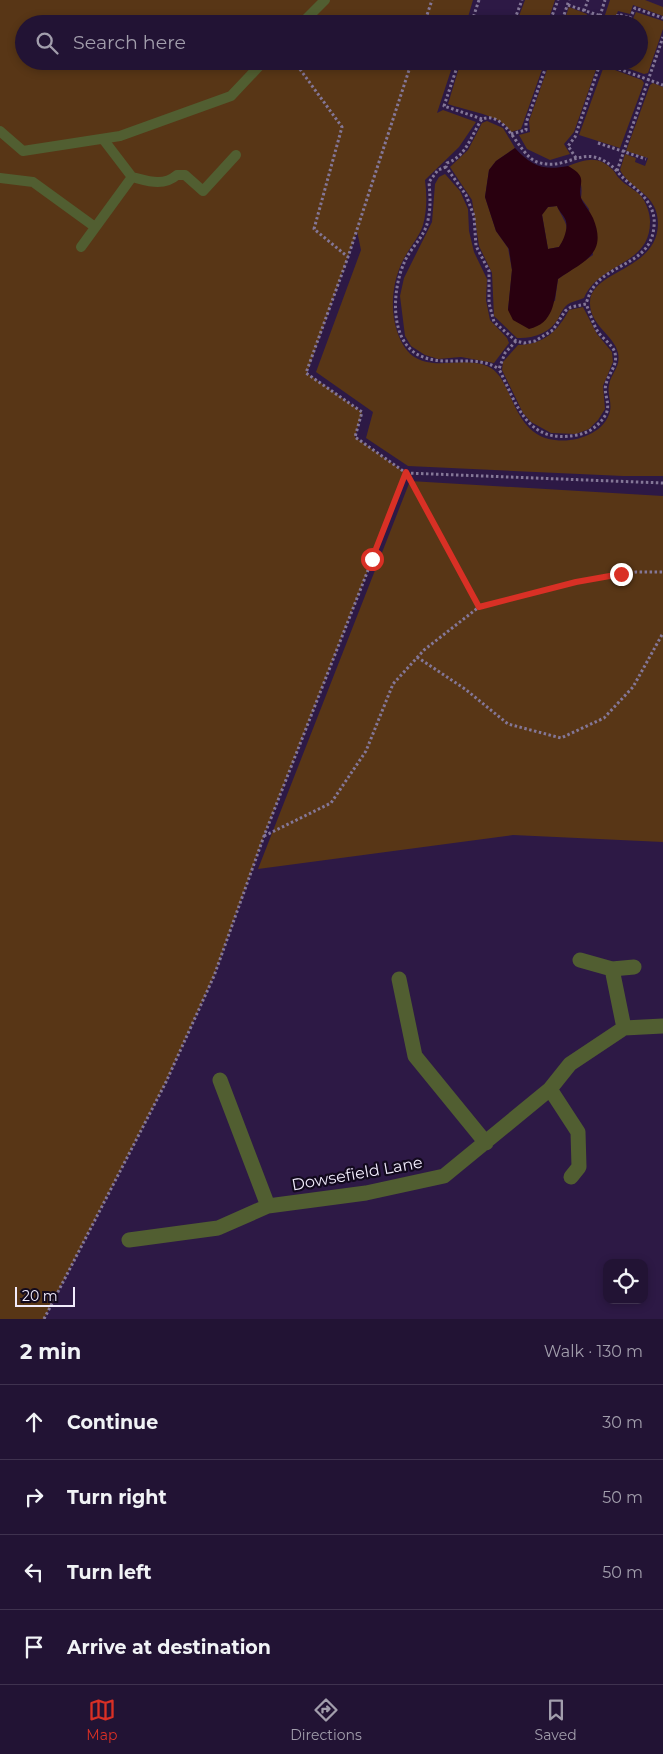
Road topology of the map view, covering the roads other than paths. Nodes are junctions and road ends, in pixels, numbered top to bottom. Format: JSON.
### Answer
{"nodes":[{"id":1,"x":325,"y":0,"type":"edge"},
{"id":2,"x":310,"y":15,"type":"edge"},
{"id":3,"x":255,"y":70,"type":"edge"},
{"id":4,"x":0,"y":131,"type":"edge"},
{"id":5,"x":103,"y":139,"type":"junction"},
{"id":6,"x":236,"y":156,"type":"dead end"},
{"id":7,"x":132,"y":177,"type":"junction"},
{"id":8,"x":0,"y":178,"type":"edge"},
{"id":9,"x":96,"y":227,"type":"junction"},
{"id":10,"x":81,"y":247,"type":"dead end"},
{"id":11,"x":580,"y":960,"type":"dead end"},
{"id":12,"x":634,"y":967,"type":"dead end"},
{"id":13,"x":612,"y":969,"type":"junction"},
{"id":14,"x":399,"y":979,"type":"dead end"},
{"id":15,"x":663,"y":1026,"type":"edge"},
{"id":16,"x":624,"y":1028,"type":"junction"},
{"id":17,"x":220,"y":1080,"type":"dead end"},
{"id":18,"x":550,"y":1089,"type":"junction"},
{"id":19,"x":486,"y":1143,"type":"junction"},
{"id":20,"x":571,"y":1177,"type":"dead end"},
{"id":21,"x":268,"y":1206,"type":"junction"},
{"id":22,"x":129,"y":1240,"type":"dead end"}],
"edges":[{"from":1,"to":2,"type":"lane"},
{"from":3,"to":5,"type":"lane"},
{"from":4,"to":5,"type":"lane"},
{"from":5,"to":7,"type":"lane"},
{"from":6,"to":7,"type":"lane"},
{"from":7,"to":9,"type":"lane"},
{"from":8,"to":9,"type":"lane"},
{"from":9,"to":10,"type":"lane"},
{"from":11,"to":13,"type":"street"},
{"from":12,"to":13,"type":"street"},
{"from":13,"to":16,"type":"street"},
{"from":14,"to":19,"type":"street"},
{"from":15,"to":16,"type":"street"},
{"from":16,"to":18,"type":"street","name":"Dowsefield Lane"},
{"from":17,"to":21,"type":"street"},
{"from":18,"to":19,"type":"street","name":"Dowsefield Lane"},
{"from":18,"to":20,"type":"street"},
{"from":19,"to":21,"type":"street","name":"Dowsefield Lane"},
{"from":21,"to":22,"type":"street","name":"Dowsefield Lane"}]}
